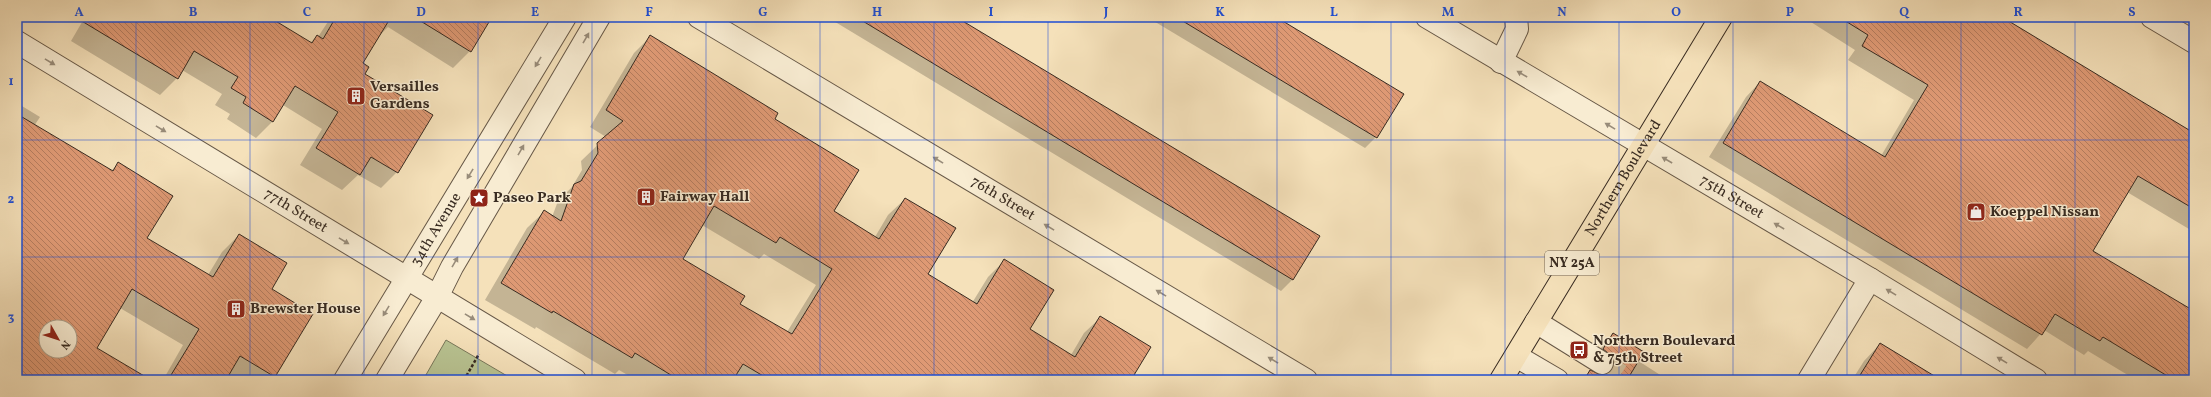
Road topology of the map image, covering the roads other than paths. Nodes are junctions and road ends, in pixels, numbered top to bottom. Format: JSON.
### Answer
{"nodes":[{"id":1,"x":565,"y":17,"type":"edge"},
{"id":2,"x":599,"y":17,"type":"edge"},
{"id":3,"x":699,"y":17,"type":"edge"},
{"id":4,"x":1427,"y":17,"type":"edge"},
{"id":5,"x":1516,"y":17,"type":"edge"},
{"id":6,"x":1721,"y":17,"type":"edge"},
{"id":7,"x":2152,"y":17,"type":"edge"},
{"id":8,"x":17,"y":42,"type":"edge"},
{"id":9,"x":2194,"y":42,"type":"edge"},
{"id":10,"x":1501,"y":62,"type":"junction"},
{"id":11,"x":1643,"y":146,"type":"junction"},
{"id":12,"x":406,"y":278,"type":"junction"},
{"id":13,"x":1870,"y":279,"type":"junction"},
{"id":14,"x":437,"y":297,"type":"junction"},
{"id":15,"x":1536,"y":322,"type":"junction"},
{"id":16,"x":1516,"y":356,"type":"junction"},
{"id":17,"x":1602,"y":363,"type":"tunnel mouth"},
{"id":18,"x":345,"y":380,"type":"edge"},
{"id":19,"x":386,"y":380,"type":"edge"},
{"id":20,"x":575,"y":380,"type":"edge"},
{"id":21,"x":1306,"y":380,"type":"edge"},
{"id":22,"x":1501,"y":380,"type":"edge"},
{"id":23,"x":1556,"y":380,"type":"edge"},
{"id":24,"x":1809,"y":380,"type":"edge"},
{"id":25,"x":2036,"y":380,"type":"edge"}],
"edges":[{"from":1,"to":12,"type":"street","name":"34th Avenue","one_way":true},
{"from":14,"to":2,"type":"street","one_way":true},
{"from":21,"to":3,"type":"street","name":"76th Street","one_way":true},
{"from":4,"to":10,"type":"street","name":"75th Street"},
{"from":5,"to":10,"type":"street"},
{"from":6,"to":11,"type":"main road","name":"Northern Boulevard","number":"NY 25A"},
{"from":7,"to":9,"type":"street"},
{"from":8,"to":12,"type":"street","name":"77th Street","one_way":true},
{"from":11,"to":10,"type":"street","name":"75th Street","one_way":true},
{"from":13,"to":11,"type":"street","name":"75th Street","one_way":true},
{"from":11,"to":15,"type":"main road","name":"Northern Boulevard","number":"NY 25A"},
{"from":12,"to":14,"type":"street","name":"77th Street"},
{"from":12,"to":18,"type":"street","name":"34th Avenue","one_way":true},
{"from":13,"to":24,"type":"street"},
{"from":25,"to":13,"type":"street","name":"75th Street","one_way":true},
{"from":14,"to":19,"type":"street"},
{"from":14,"to":20,"type":"street","name":"77th Street","one_way":true},
{"from":15,"to":16,"type":"main road","name":"Northern Boulevard","number":"NY 25A"},
{"from":15,"to":17,"type":"street"},
{"from":16,"to":22,"type":"main road","name":"Northern Boulevard","number":"NY 25A"},
{"from":16,"to":23,"type":"street"}]}
